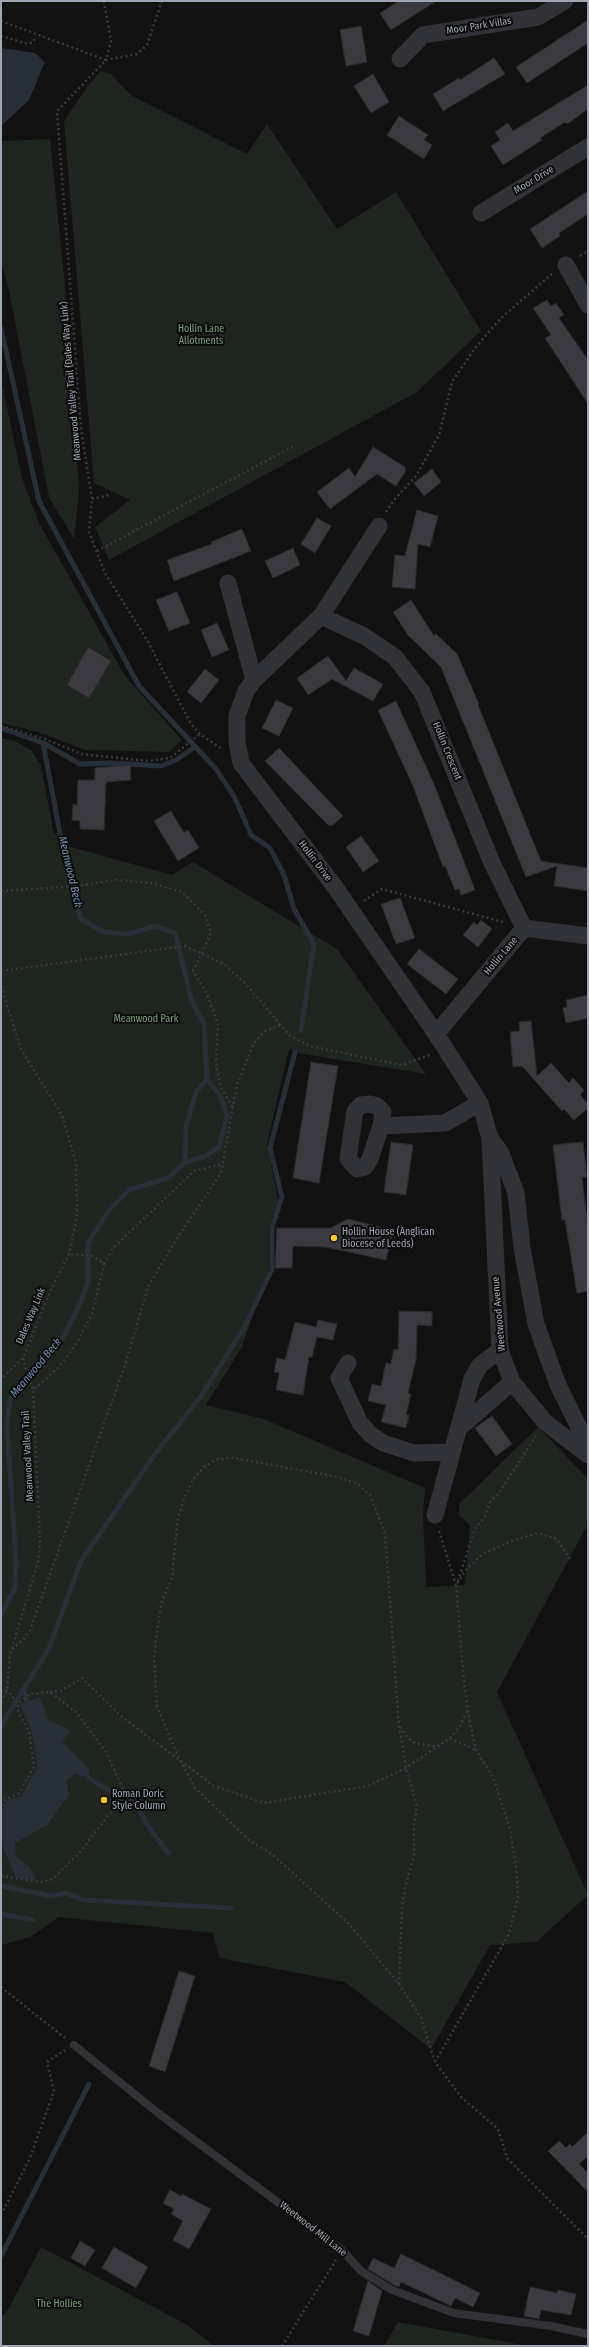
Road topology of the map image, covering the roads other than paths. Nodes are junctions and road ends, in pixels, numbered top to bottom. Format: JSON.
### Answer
{"nodes":[{"id":1,"x":565,"y":1,"type":"edge"},
{"id":2,"x":400,"y":59,"type":"dead end"},
{"id":3,"x":588,"y":147,"type":"edge"},
{"id":4,"x":481,"y":213,"type":"dead end"},
{"id":5,"x":566,"y":266,"type":"dead end"},
{"id":6,"x":588,"y":304,"type":"edge"},
{"id":7,"x":379,"y":526,"type":"road end"},
{"id":8,"x":228,"y":583,"type":"dead end"},
{"id":9,"x":321,"y":616,"type":"junction"},
{"id":10,"x":254,"y":680,"type":"junction"},
{"id":11,"x":524,"y":928,"type":"junction"},
{"id":12,"x":588,"y":936,"type":"edge"},
{"id":13,"x":436,"y":1034,"type":"junction"},
{"id":14,"x":480,"y":1103,"type":"junction"},
{"id":15,"x":381,"y":1126,"type":"dead end"},
{"id":16,"x":490,"y":1138,"type":"junction"},
{"id":17,"x":500,"y":1350,"type":"junction"},
{"id":18,"x":348,"y":1363,"type":"dead end"},
{"id":19,"x":512,"y":1382,"type":"junction"},
{"id":20,"x":458,"y":1429,"type":"junction"},
{"id":21,"x":588,"y":1446,"type":"edge"},
{"id":22,"x":451,"y":1452,"type":"junction"},
{"id":23,"x":588,"y":1456,"type":"edge"},
{"id":24,"x":434,"y":1515,"type":"road end"},
{"id":25,"x":74,"y":2044,"type":"road end"},
{"id":26,"x":588,"y":2334,"type":"edge"}],
"edges":[{"from":1,"to":2,"type":"street","name":"Moor Park Villas"},
{"from":3,"to":4,"type":"street","name":"Moor Drive"},
{"from":5,"to":6,"type":"street"},
{"from":7,"to":9,"type":"street","name":"Hollin Drive"},
{"from":8,"to":10,"type":"street"},
{"from":9,"to":10,"type":"street","name":"Hollin Drive"},
{"from":9,"to":11,"type":"street","name":"Hollin Crescent"},
{"from":10,"to":13,"type":"street","name":"Hollin Drive"},
{"from":11,"to":12,"type":"street","name":"Hollin Lane"},
{"from":11,"to":13,"type":"street","name":"Hollin Lane"},
{"from":13,"to":14,"type":"street","name":"Weetwood Avenue"},
{"from":14,"to":15,"type":"street"},
{"from":14,"to":16,"type":"street","name":"Weetwood Avenue"},
{"from":16,"to":17,"type":"street","name":"Weetwood Avenue"},
{"from":16,"to":21,"type":"street","name":"Weetwood Avenue"},
{"from":17,"to":19,"type":"street","name":"Weetwood Avenue"},
{"from":17,"to":20,"type":"street"},
{"from":18,"to":22,"type":"street"},
{"from":19,"to":20,"type":"street"},
{"from":19,"to":23,"type":"street","name":"Weetwood Avenue"},
{"from":20,"to":22,"type":"street"},
{"from":22,"to":24,"type":"street"},
{"from":25,"to":26,"type":"lane","name":"Weetwood Mill Lane"}]}
